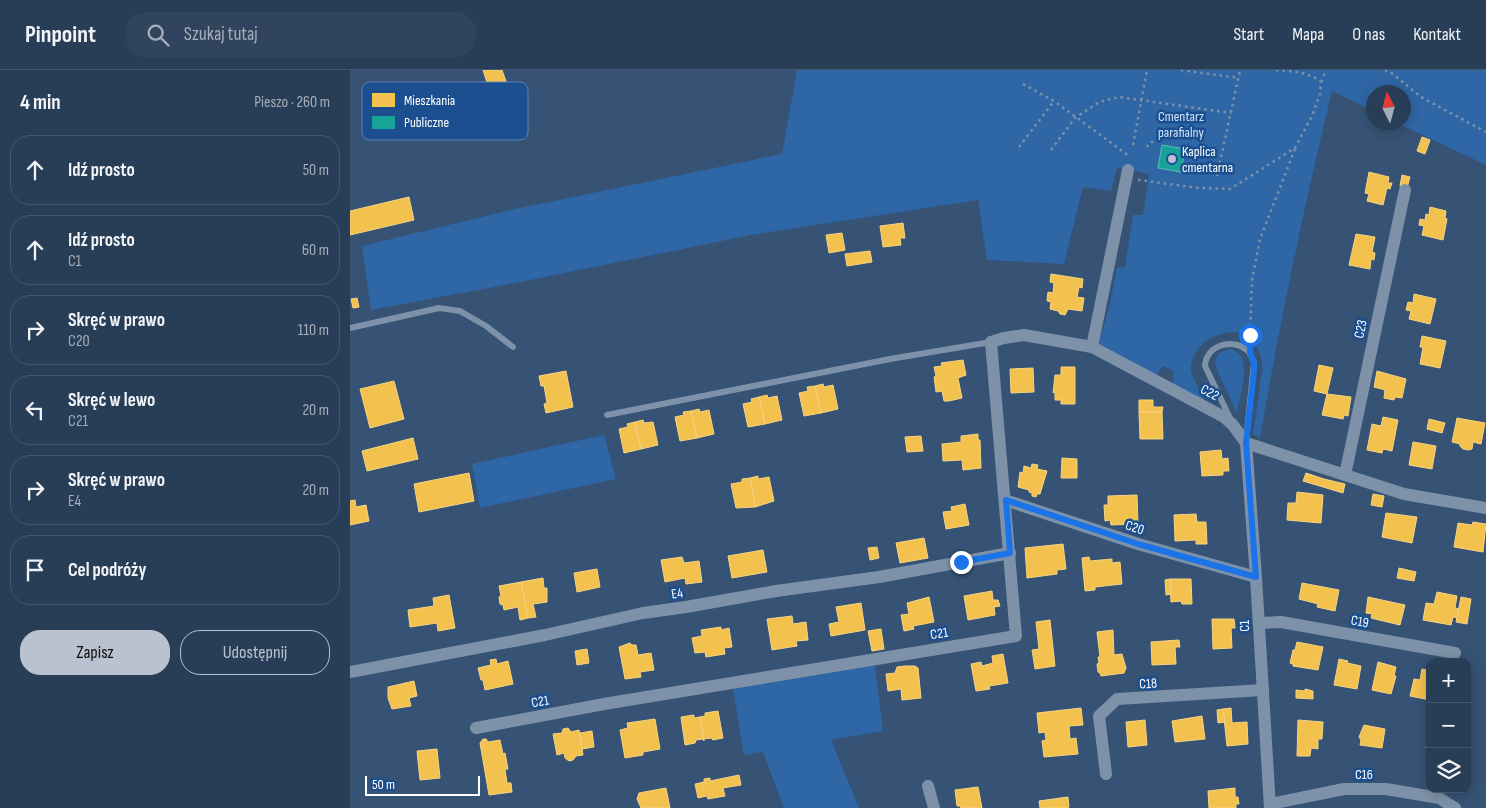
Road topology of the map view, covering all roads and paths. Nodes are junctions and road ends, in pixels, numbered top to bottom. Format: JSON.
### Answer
{"nodes":[{"id":1,"x":1147,"y":70,"type":"edge"},
{"id":2,"x":1181,"y":70,"type":"edge"},
{"id":3,"x":1240,"y":70,"type":"edge"},
{"id":4,"x":1273,"y":70,"type":"edge"},
{"id":5,"x":1326,"y":70,"type":"edge"},
{"id":6,"x":1384,"y":70,"type":"edge"},
{"id":7,"x":1238,"y":78,"type":"junction"},
{"id":8,"x":1321,"y":82,"type":"junction"},
{"id":9,"x":1023,"y":84,"type":"dead end"},
{"id":10,"x":1142,"y":100,"type":"junction"},
{"id":11,"x":1054,"y":101,"type":"junction"},
{"id":12,"x":1231,"y":113,"type":"junction"},
{"id":13,"x":1075,"y":118,"type":"junction"},
{"id":14,"x":1486,"y":132,"type":"edge"},
{"id":15,"x":1202,"y":140,"type":"dead end"},
{"id":16,"x":1133,"y":144,"type":"dead end"},
{"id":17,"x":1019,"y":146,"type":"dead end"},
{"id":18,"x":1147,"y":147,"type":"dead end"},
{"id":19,"x":1295,"y":148,"type":"junction"},
{"id":20,"x":1051,"y":150,"type":"dead end"},
{"id":21,"x":1129,"y":169,"type":"junction"},
{"id":22,"x":1216,"y":176,"type":"dead end"},
{"id":23,"x":1405,"y":190,"type":"dead end"},
{"id":24,"x":350,"y":328,"type":"edge"},
{"id":25,"x":991,"y":342,"type":"junction"},
{"id":26,"x":513,"y":347,"type":"dead end"},
{"id":27,"x":1092,"y":347,"type":"junction"},
{"id":28,"x":1250,"y":353,"type":"junction"},
{"id":29,"x":607,"y":415,"type":"dead end"},
{"id":30,"x":1233,"y":425,"type":"junction"},
{"id":31,"x":1246,"y":443,"type":"junction"},
{"id":32,"x":1345,"y":474,"type":"junction"},
{"id":33,"x":1006,"y":500,"type":"junction"},
{"id":34,"x":1486,"y":508,"type":"edge"},
{"id":35,"x":1010,"y":553,"type":"junction"},
{"id":36,"x":1256,"y":577,"type":"junction"},
{"id":37,"x":1259,"y":623,"type":"junction"},
{"id":38,"x":1455,"y":653,"type":"dead end"},
{"id":39,"x":350,"y":672,"type":"edge"},
{"id":40,"x":1263,"y":690,"type":"junction"},
{"id":41,"x":476,"y":728,"type":"dead end"},
{"id":42,"x":1106,"y":774,"type":"dead end"},
{"id":43,"x":928,"y":786,"type":"dead end"},
{"id":44,"x":1270,"y":806,"type":"edge"},
{"id":45,"x":934,"y":808,"type":"edge"},
{"id":46,"x":1455,"y":808,"type":"edge"}],
"edges":[{"from":1,"to":10,"type":"path"},
{"from":2,"to":7,"type":"path"},
{"from":3,"to":7,"type":"path"},
{"from":4,"to":8,"type":"path"},
{"from":5,"to":8,"type":"path"},
{"from":6,"to":14,"type":"path"},
{"from":7,"to":12,"type":"path"},
{"from":8,"to":19,"type":"path"},
{"from":9,"to":11,"type":"path"},
{"from":10,"to":12,"type":"path"},
{"from":10,"to":13,"type":"path"},
{"from":10,"to":16,"type":"path"},
{"from":11,"to":13,"type":"path"},
{"from":11,"to":17,"type":"path"},
{"from":12,"to":22,"type":"path"},
{"from":13,"to":20,"type":"path"},
{"from":13,"to":21,"type":"path"},
{"from":15,"to":18,"type":"path"},
{"from":19,"to":21,"type":"path"},
{"from":19,"to":28,"type":"path"},
{"from":21,"to":27,"type":"street"},
{"from":23,"to":32,"type":"street","name":"C23"},
{"from":24,"to":26,"type":"lane"},
{"from":25,"to":27,"type":"street"},
{"from":25,"to":29,"type":"lane"},
{"from":25,"to":33,"type":"street","name":"C21"},
{"from":27,"to":30,"type":"street","name":"C22"},
{"from":28,"to":30,"type":"lane"},
{"from":28,"to":31,"type":"lane"},
{"from":30,"to":31,"type":"street","name":"C22"},
{"from":31,"to":32,"type":"street"},
{"from":31,"to":36,"type":"street","name":"C1"},
{"from":32,"to":34,"type":"street"},
{"from":33,"to":35,"type":"street","name":"C21"},
{"from":33,"to":36,"type":"street","name":"C20"},
{"from":35,"to":39,"type":"street","name":"E4"},
{"from":35,"to":41,"type":"street","name":"C21"},
{"from":36,"to":37,"type":"street","name":"C1"},
{"from":37,"to":38,"type":"street","name":"C19"},
{"from":37,"to":40,"type":"street","name":"C1"},
{"from":40,"to":42,"type":"street","name":"C18"},
{"from":40,"to":44,"type":"street","name":"C1"},
{"from":43,"to":45,"type":"street"},
{"from":44,"to":46,"type":"street","name":"C16"}]}
